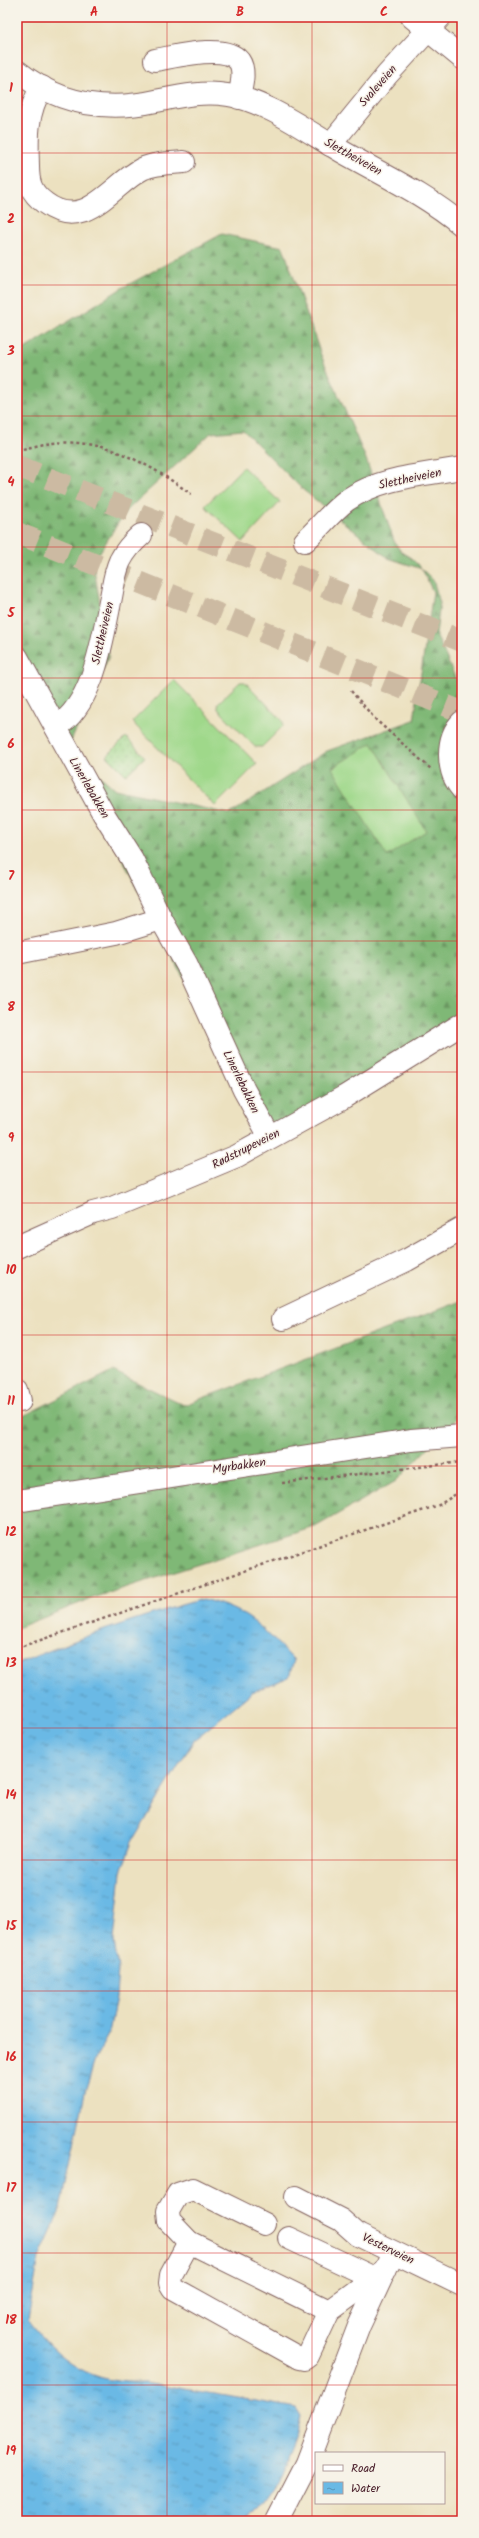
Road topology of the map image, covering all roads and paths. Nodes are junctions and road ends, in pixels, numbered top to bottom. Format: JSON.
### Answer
{"nodes":[{"id":1,"x":427,"y":21,"type":"edge"},
{"id":2,"x":462,"y":58,"type":"edge"},
{"id":3,"x":155,"y":60,"type":"dead end"},
{"id":4,"x":17,"y":71,"type":"edge"},
{"id":5,"x":42,"y":87,"type":"junction"},
{"id":6,"x":239,"y":98,"type":"junction"},
{"id":7,"x":330,"y":144,"type":"junction"},
{"id":8,"x":184,"y":162,"type":"dead end"},
{"id":9,"x":462,"y":225,"type":"edge"},
{"id":10,"x":17,"y":450,"type":"edge"},
{"id":11,"x":462,"y":468,"type":"edge"},
{"id":12,"x":191,"y":494,"type":"dead end"},
{"id":13,"x":141,"y":535,"type":"dead end"},
{"id":14,"x":305,"y":542,"type":"dead end"},
{"id":15,"x":17,"y":657,"type":"edge"},
{"id":16,"x":351,"y":691,"type":"dead end"},
{"id":17,"x":462,"y":722,"type":"edge"},
{"id":18,"x":56,"y":727,"type":"junction"},
{"id":19,"x":432,"y":770,"type":"dead end"},
{"id":20,"x":462,"y":789,"type":"edge"},
{"id":21,"x":161,"y":919,"type":"junction"},
{"id":22,"x":19,"y":956,"type":"edge"},
{"id":23,"x":462,"y":1024,"type":"edge"},
{"id":24,"x":270,"y":1137,"type":"junction"},
{"id":25,"x":462,"y":1229,"type":"edge"},
{"id":26,"x":17,"y":1247,"type":"edge"},
{"id":27,"x":283,"y":1319,"type":"dead end"},
{"id":28,"x":462,"y":1436,"type":"edge"},
{"id":29,"x":452,"y":1462,"type":"dead end"},
{"id":30,"x":462,"y":1462,"type":"edge"},
{"id":31,"x":462,"y":1487,"type":"edge"},
{"id":32,"x":17,"y":1501,"type":"edge"},
{"id":33,"x":17,"y":1648,"type":"edge"},
{"id":34,"x":296,"y":2197,"type":"dead end"},
{"id":35,"x":264,"y":2224,"type":"dead end"},
{"id":36,"x":289,"y":2238,"type":"dead end"},
{"id":37,"x":189,"y":2242,"type":"junction"},
{"id":38,"x":384,"y":2267,"type":"junction"},
{"id":39,"x":462,"y":2285,"type":"edge"},
{"id":40,"x":328,"y":2311,"type":"junction"},
{"id":41,"x":277,"y":2521,"type":"edge"}],
"edges":[{"from":1,"to":2,"type":"street","name":"Svaleveien"},
{"from":1,"to":7,"type":"street","name":"Svaleveien"},
{"from":3,"to":6,"type":"street"},
{"from":4,"to":5,"type":"street","name":"Slettheiveien"},
{"from":5,"to":6,"type":"street","name":"Slettheiveien"},
{"from":5,"to":8,"type":"street"},
{"from":6,"to":7,"type":"street","name":"Slettheiveien"},
{"from":7,"to":9,"type":"street","name":"Slettheiveien"},
{"from":10,"to":12,"type":"path"},
{"from":11,"to":14,"type":"street","name":"Slettheiveien"},
{"from":13,"to":18,"type":"street","name":"Slettheiveien"},
{"from":15,"to":18,"type":"street","name":"Linerlebakken"},
{"from":16,"to":19,"type":"path"},
{"from":17,"to":20,"type":"street"},
{"from":18,"to":21,"type":"street","name":"Linerlebakken"},
{"from":21,"to":22,"type":"street"},
{"from":21,"to":24,"type":"street","name":"Linerlebakken"},
{"from":23,"to":24,"type":"street","name":"Rødstrupeveien"},
{"from":24,"to":26,"type":"street","name":"Rødstrupeveien"},
{"from":25,"to":27,"type":"street"},
{"from":28,"to":32,"type":"street","name":"Myrbakken"},
{"from":29,"to":30,"type":"path"},
{"from":31,"to":33,"type":"path"},
{"from":34,"to":38,"type":"street","name":"Vesterveien"},
{"from":35,"to":37,"type":"street"},
{"from":36,"to":38,"type":"street"},
{"from":37,"to":40,"type":"street"},
{"from":37,"to":40,"type":"street"},
{"from":38,"to":39,"type":"street","name":"Vesterveien"},
{"from":38,"to":40,"type":"street"},
{"from":38,"to":41,"type":"street"}]}
